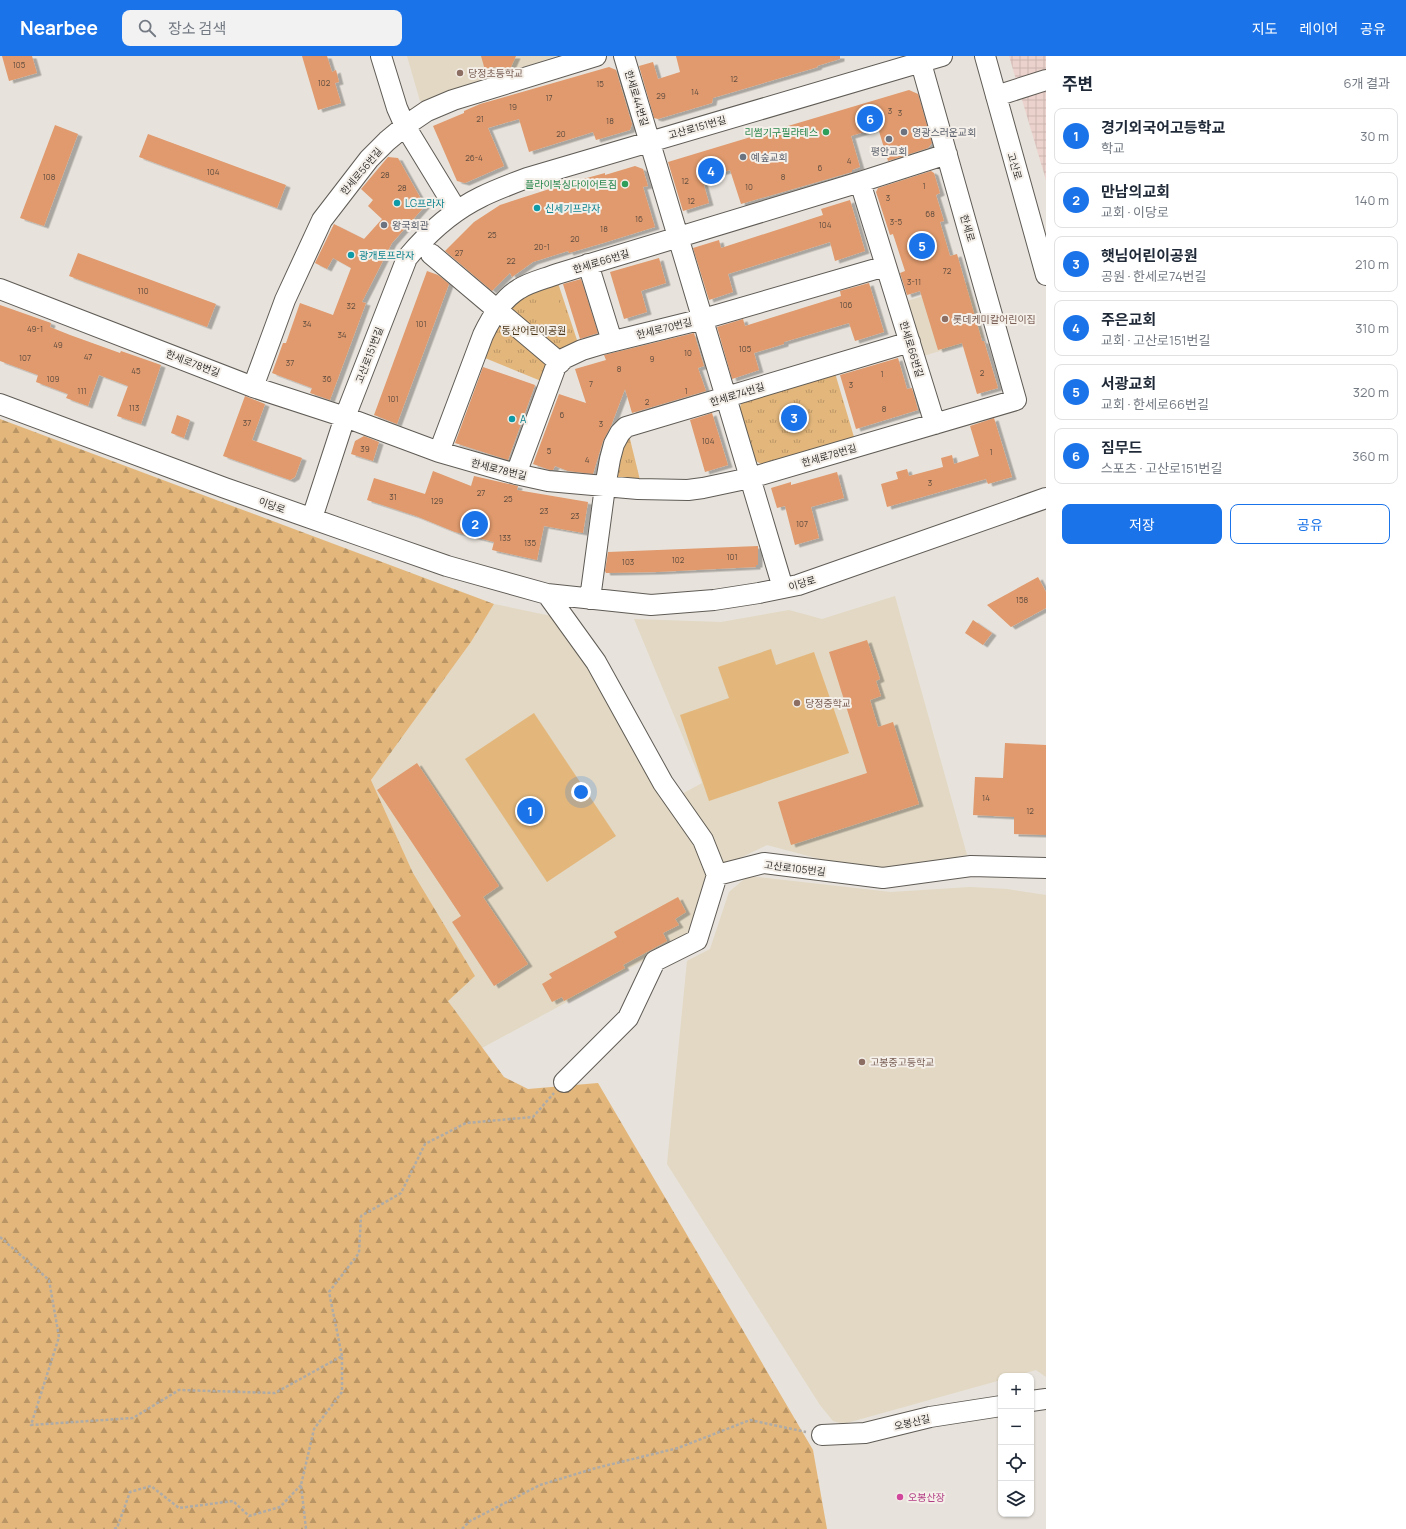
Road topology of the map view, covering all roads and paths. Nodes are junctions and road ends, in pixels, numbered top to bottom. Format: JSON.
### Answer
{"nodes":[{"id":1,"x":381,"y":56,"type":"edge"},
{"id":2,"x":596,"y":56,"type":"edge"},
{"id":3,"x":624,"y":56,"type":"edge"},
{"id":4,"x":942,"y":56,"type":"edge"},
{"id":5,"x":985,"y":56,"type":"edge"},
{"id":6,"x":920,"y":59,"type":"edge"},
{"id":7,"x":1046,"y":80,"type":"edge"},
{"id":8,"x":996,"y":96,"type":"junction"},
{"id":9,"x":405,"y":126,"type":"junction"},
{"id":10,"x":650,"y":141,"type":"junction"},
{"id":11,"x":947,"y":154,"type":"junction"},
{"id":12,"x":860,"y":182,"type":"junction"},
{"id":13,"x":458,"y":211,"type":"junction"},
{"id":14,"x":679,"y":237,"type":"junction"},
{"id":15,"x":431,"y":254,"type":"dead end"},
{"id":16,"x":588,"y":264,"type":"junction"},
{"id":17,"x":886,"y":266,"type":"junction"},
{"id":18,"x":1046,"y":275,"type":"edge"},
{"id":19,"x":0,"y":289,"type":"edge"},
{"id":20,"x":498,"y":311,"type":"junction"},
{"id":21,"x":703,"y":319,"type":"junction"},
{"id":22,"x":612,"y":342,"type":"junction"},
{"id":23,"x":910,"y":342,"type":"junction"},
{"id":24,"x":560,"y":363,"type":"junction"},
{"id":25,"x":253,"y":386,"type":"junction"},
{"id":26,"x":726,"y":397,"type":"junction"},
{"id":27,"x":1016,"y":400,"type":"joint"},
{"id":28,"x":0,"y":404,"type":"edge"},
{"id":29,"x":345,"y":417,"type":"junction"},
{"id":30,"x":935,"y":424,"type":"junction"},
{"id":31,"x":439,"y":452,"type":"junction"},
{"id":32,"x":516,"y":474,"type":"junction"},
{"id":33,"x":750,"y":478,"type":"junction"},
{"id":34,"x":605,"y":487,"type":"junction"},
{"id":35,"x":1046,"y":498,"type":"edge"},
{"id":36,"x":312,"y":518,"type":"junction"},
{"id":37,"x":783,"y":588,"type":"junction"},
{"id":38,"x":547,"y":594,"type":"junction"},
{"id":39,"x":590,"y":599,"type":"junction"},
{"id":40,"x":1046,"y":868,"type":"edge"},
{"id":41,"x":717,"y":875,"type":"junction"},
{"id":42,"x":564,"y":1082,"type":"joint"},
{"id":43,"x":0,"y":1237,"type":"edge"},
{"id":44,"x":342,"y":1356,"type":"junction"},
{"id":45,"x":1046,"y":1399,"type":"edge"},
{"id":46,"x":1034,"y":1401,"type":"edge"},
{"id":47,"x":998,"y":1407,"type":"edge"},
{"id":48,"x":822,"y":1435,"type":"joint"},
{"id":49,"x":301,"y":1485,"type":"junction"},
{"id":50,"x":114,"y":1529,"type":"edge"},
{"id":51,"x":306,"y":1529,"type":"edge"},
{"id":52,"x":462,"y":1529,"type":"edge"}],
"edges":[{"from":1,"to":9,"type":"street"},
{"from":2,"to":9,"type":"street","name":"한세로56번길"},
{"from":3,"to":10,"type":"street","name":"한세로44번길"},
{"from":4,"to":6,"type":"street","name":"고산로151번길"},
{"from":5,"to":8,"type":"street","name":"고산로"},
{"from":6,"to":10,"type":"street","name":"고산로151번길"},
{"from":6,"to":11,"type":"street","name":"한세로"},
{"from":7,"to":8,"type":"street"},
{"from":8,"to":18,"type":"street","name":"고산로"},
{"from":9,"to":13,"type":"street"},
{"from":9,"to":25,"type":"street","name":"한세로56번길"},
{"from":10,"to":13,"type":"street","name":"고산로151번길"},
{"from":10,"to":14,"type":"street","name":"한세로44번길"},
{"from":11,"to":12,"type":"street","name":"한세로66번길"},
{"from":11,"to":27,"type":"street","name":"한세로"},
{"from":12,"to":14,"type":"street","name":"한세로66번길"},
{"from":12,"to":17,"type":"street","name":"한세로66번길"},
{"from":13,"to":29,"type":"street","name":"고산로151번길"},
{"from":14,"to":16,"type":"street","name":"한세로66번길"},
{"from":14,"to":21,"type":"street","name":"한세로44번길"},
{"from":15,"to":20,"type":"street"},
{"from":16,"to":20,"type":"street","name":"한세로66번길"},
{"from":16,"to":22,"type":"street"},
{"from":17,"to":21,"type":"street","name":"한세로70번길"},
{"from":17,"to":23,"type":"street","name":"한세로66번길"},
{"from":19,"to":25,"type":"street","name":"한세로78번길"},
{"from":20,"to":24,"type":"street"},
{"from":20,"to":31,"type":"street","name":"한세로66번길"},
{"from":21,"to":22,"type":"street","name":"한세로70번길"},
{"from":21,"to":26,"type":"street","name":"한세로44번길"},
{"from":22,"to":24,"type":"street","name":"한세로70번길"},
{"from":23,"to":26,"type":"street","name":"한세로74번길"},
{"from":23,"to":30,"type":"street","name":"한세로66번길"},
{"from":24,"to":32,"type":"street","name":"한세로70번길"},
{"from":25,"to":29,"type":"street","name":"한세로78번길"},
{"from":26,"to":33,"type":"street","name":"한세로44번길"},
{"from":26,"to":34,"type":"street","name":"한세로74번길"},
{"from":27,"to":30,"type":"street","name":"한세로78번길"},
{"from":28,"to":36,"type":"street","name":"이당로"},
{"from":29,"to":31,"type":"street","name":"한세로78번길"},
{"from":29,"to":36,"type":"street","name":"고산로151번길"},
{"from":30,"to":33,"type":"street","name":"한세로78번길"},
{"from":31,"to":32,"type":"street","name":"한세로78번길"},
{"from":32,"to":34,"type":"street","name":"한세로78번길"},
{"from":33,"to":34,"type":"street","name":"한세로78번길"},
{"from":33,"to":37,"type":"street","name":"한세로44번길"},
{"from":34,"to":39,"type":"street","name":"한세로74번길"},
{"from":35,"to":37,"type":"street","name":"이당로"},
{"from":36,"to":38,"type":"street","name":"이당로"},
{"from":37,"to":39,"type":"street","name":"이당로"},
{"from":38,"to":39,"type":"street","name":"이당로"},
{"from":38,"to":41,"type":"street"},
{"from":40,"to":41,"type":"street","name":"고산로105번길"},
{"from":41,"to":42,"type":"street"},
{"from":42,"to":44,"type":"path"},
{"from":43,"to":44,"type":"path"},
{"from":44,"to":49,"type":"path"},
{"from":45,"to":46,"type":"street"},
{"from":47,"to":48,"type":"street","name":"오봉산길"},
{"from":48,"to":52,"type":"path"},
{"from":49,"to":50,"type":"path"},
{"from":49,"to":51,"type":"path"}]}
